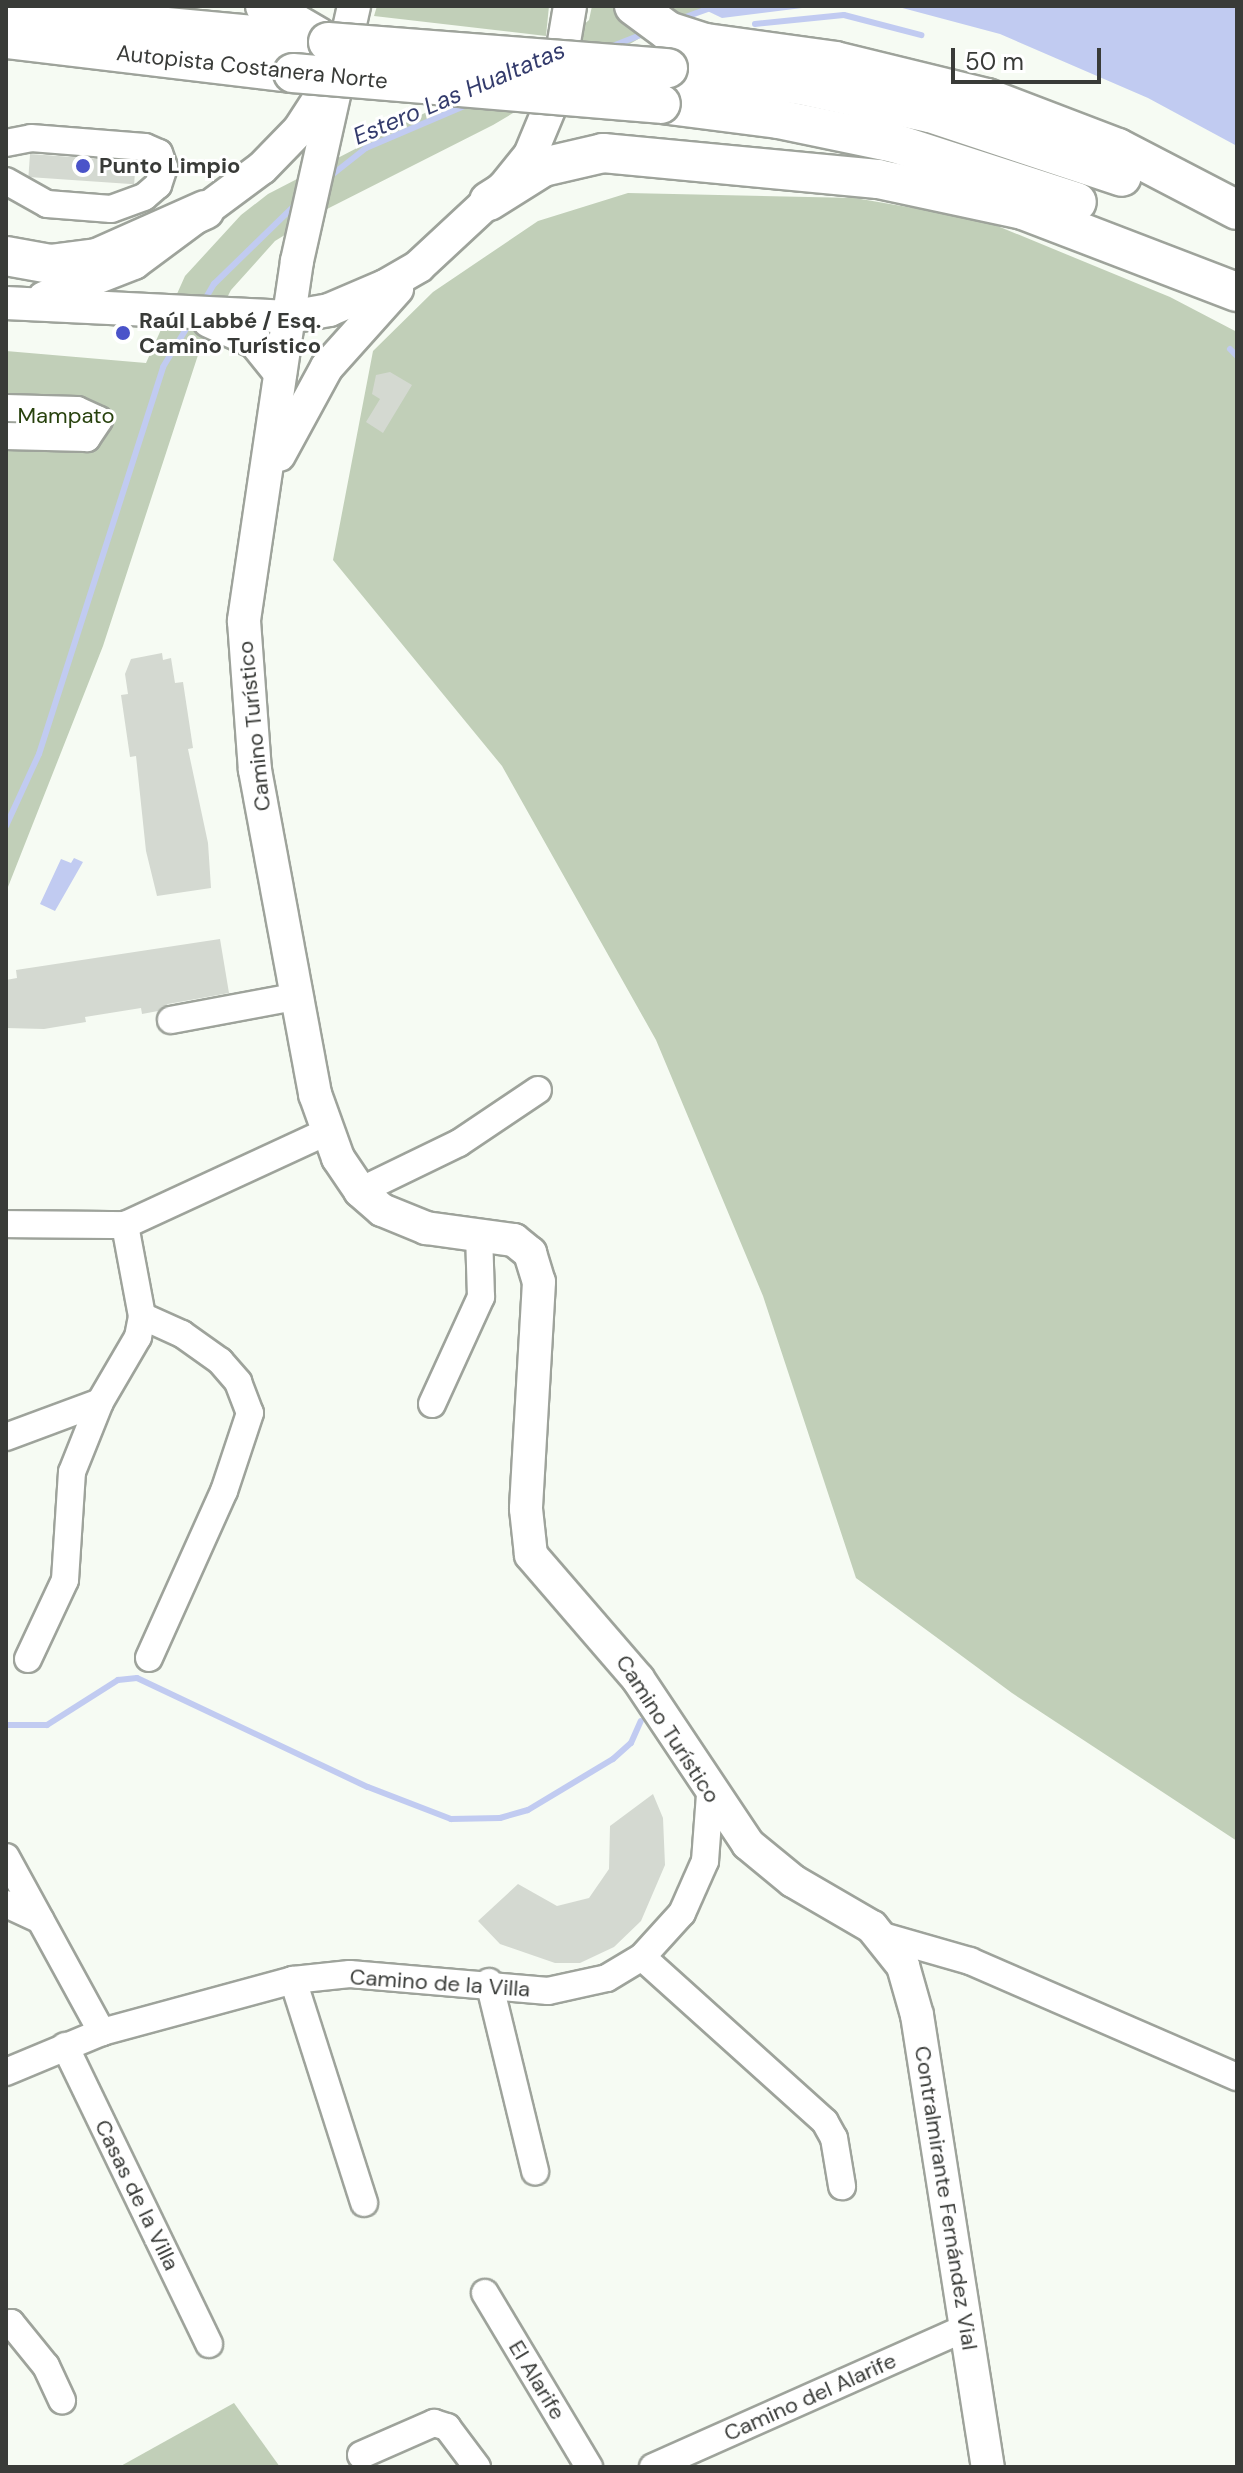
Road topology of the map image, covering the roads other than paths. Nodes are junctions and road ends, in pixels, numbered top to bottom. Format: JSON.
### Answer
{"nodes":[{"id":1,"x":265,"y":6,"type":"edge"},
{"id":2,"x":354,"y":6,"type":"edge"},
{"id":3,"x":570,"y":6,"type":"edge"},
{"id":4,"x":634,"y":6,"type":"edge"},
{"id":5,"x":6,"y":12,"type":"edge"},
{"id":6,"x":6,"y":39,"type":"edge"},
{"id":7,"x":107,"y":53,"type":"junction"},
{"id":8,"x":314,"y":54,"type":"junction"},
{"id":9,"x":6,"y":67,"type":"edge"},
{"id":10,"x":664,"y":86,"type":"junction"},
{"id":11,"x":6,"y":143,"type":"edge"},
{"id":12,"x":6,"y":181,"type":"edge"},
{"id":13,"x":489,"y":201,"type":"junction"},
{"id":14,"x":205,"y":210,"type":"junction"},
{"id":15,"x":1237,"y":210,"type":"edge"},
{"id":16,"x":1237,"y":231,"type":"edge"},
{"id":17,"x":6,"y":256,"type":"edge"},
{"id":18,"x":419,"y":266,"type":"junction"},
{"id":19,"x":1237,"y":277,"type":"edge"},
{"id":20,"x":1237,"y":292,"type":"edge"},
{"id":21,"x":16,"y":303,"type":"edge"},
{"id":22,"x":290,"y":317,"type":"junction"},
{"id":23,"x":236,"y":322,"type":"junction"},
{"id":24,"x":280,"y":373,"type":"junction"},
{"id":25,"x":6,"y":408,"type":"edge"},
{"id":26,"x":6,"y":436,"type":"edge"},
{"id":27,"x":266,"y":487,"type":"junction"},
{"id":28,"x":294,"y":997,"type":"junction"},
{"id":29,"x":171,"y":1020,"type":"dead end"},
{"id":30,"x":538,"y":1090,"type":"dead end"},
{"id":31,"x":326,"y":1132,"type":"junction"},
{"id":32,"x":360,"y":1191,"type":"junction"},
{"id":33,"x":6,"y":1224,"type":"edge"},
{"id":34,"x":125,"y":1225,"type":"junction"},
{"id":35,"x":479,"y":1235,"type":"junction"},
{"id":36,"x":142,"y":1316,"type":"junction"},
{"id":37,"x":100,"y":1402,"type":"junction"},
{"id":38,"x":432,"y":1404,"type":"dead end"},
{"id":39,"x":6,"y":1437,"type":"edge"},
{"id":40,"x":149,"y":1658,"type":"dead end"},
{"id":41,"x":28,"y":1659,"type":"dead end"},
{"id":42,"x":724,"y":1834,"type":"junction"},
{"id":43,"x":6,"y":1857,"type":"edge"},
{"id":44,"x":6,"y":1904,"type":"edge"},
{"id":45,"x":40,"y":1920,"type":"junction"},
{"id":46,"x":883,"y":1936,"type":"junction"},
{"id":47,"x":642,"y":1957,"type":"junction"},
{"id":48,"x":293,"y":1980,"type":"junction"},
{"id":49,"x":489,"y":1982,"type":"junction"},
{"id":50,"x":102,"y":2032,"type":"junction"},
{"id":51,"x":65,"y":2046,"type":"junction"},
{"id":52,"x":6,"y":2072,"type":"edge"},
{"id":53,"x":1237,"y":2077,"type":"edge"},
{"id":54,"x":535,"y":2171,"type":"dead end"},
{"id":55,"x":842,"y":2186,"type":"dead end"},
{"id":56,"x":364,"y":2203,"type":"dead end"},
{"id":57,"x":485,"y":2293,"type":"dead end"},
{"id":58,"x":6,"y":2324,"type":"edge"},
{"id":59,"x":967,"y":2327,"type":"junction"},
{"id":60,"x":209,"y":2344,"type":"dead end"},
{"id":61,"x":62,"y":2400,"type":"dead end"},
{"id":62,"x":361,"y":2455,"type":"dead end"},
{"id":63,"x":477,"y":2467,"type":"edge"},
{"id":64,"x":589,"y":2467,"type":"edge"},
{"id":65,"x":653,"y":2467,"type":"edge"},
{"id":66,"x":988,"y":2467,"type":"edge"}],
"edges":[{"from":1,"to":8,"type":"highway"},
{"from":2,"to":8,"type":"main road","name":"Camino Turístico"},
{"from":3,"to":13,"type":"main road","bridge":true},
{"from":4,"to":15,"type":"highway"},
{"from":5,"to":8,"type":"highway","name":"Autopista Costanera Norte"},
{"from":6,"to":7,"type":"highway","name":"Autopista Costanera Norte"},
{"from":7,"to":8,"type":"highway","name":"Autopista Costanera Norte"},
{"from":7,"to":9,"type":"highway"},
{"from":8,"to":10,"type":"highway","name":"Autopista Costanera Norte","bridge":true},
{"from":8,"to":14,"type":"main road"},
{"from":8,"to":22,"type":"main road","name":"Camino Turístico"},
{"from":10,"to":16,"type":"highway","name":"Autopista Costanera Norte"},
{"from":10,"to":19,"type":"highway","name":"Autopista Costanera Norte"},
{"from":11,"to":12,"type":"street"},
{"from":13,"to":18,"type":"main road"},
{"from":13,"to":20,"type":"highway"},
{"from":14,"to":17,"type":"highway"},
{"from":14,"to":21,"type":"main road"},
{"from":18,"to":22,"type":"main road"},
{"from":18,"to":27,"type":"main road"},
{"from":21,"to":23,"type":"main road"},
{"from":22,"to":23,"type":"main road"},
{"from":22,"to":24,"type":"main road","name":"Camino Turístico"},
{"from":23,"to":24,"type":"main road"},
{"from":24,"to":27,"type":"main road","name":"Camino Turístico"},
{"from":25,"to":26,"type":"street"},
{"from":27,"to":28,"type":"main road","name":"Camino Turístico"},
{"from":28,"to":29,"type":"street"},
{"from":28,"to":31,"type":"main road","name":"Camino Turístico"},
{"from":30,"to":32,"type":"street"},
{"from":31,"to":32,"type":"main road","name":"Camino Turístico"},
{"from":31,"to":34,"type":"street"},
{"from":32,"to":35,"type":"main road","name":"Camino Turístico"},
{"from":33,"to":34,"type":"street"},
{"from":34,"to":36,"type":"street"},
{"from":35,"to":38,"type":"street"},
{"from":35,"to":42,"type":"main road","name":"Camino Turístico"},
{"from":36,"to":37,"type":"street"},
{"from":36,"to":40,"type":"street"},
{"from":37,"to":39,"type":"street"},
{"from":37,"to":41,"type":"street"},
{"from":42,"to":46,"type":"main road","name":"Camino Turístico"},
{"from":42,"to":47,"type":"street","name":"Camino de la Villa"},
{"from":43,"to":45,"type":"street"},
{"from":44,"to":45,"type":"street"},
{"from":45,"to":50,"type":"street"},
{"from":46,"to":53,"type":"street","name":"Camino Turístico"},
{"from":46,"to":59,"type":"main road","name":"Contralmirante Fernández Vial"},
{"from":47,"to":49,"type":"street","name":"Camino de la Villa"},
{"from":47,"to":55,"type":"street"},
{"from":48,"to":49,"type":"street","name":"Camino de la Villa"},
{"from":48,"to":50,"type":"street","name":"Camino de la Villa"},
{"from":48,"to":56,"type":"street"},
{"from":49,"to":54,"type":"street"},
{"from":50,"to":51,"type":"street","name":"Camino de la Villa"},
{"from":51,"to":52,"type":"street","name":"Camino de la Villa"},
{"from":51,"to":60,"type":"street","name":"Casas de la Villa"},
{"from":57,"to":64,"type":"street","name":"El Alarife"},
{"from":58,"to":61,"type":"street"},
{"from":59,"to":65,"type":"street","name":"Camino del Alarife"},
{"from":59,"to":66,"type":"main road","name":"Contralmirante Fernández Vial"},
{"from":62,"to":63,"type":"street"}]}
